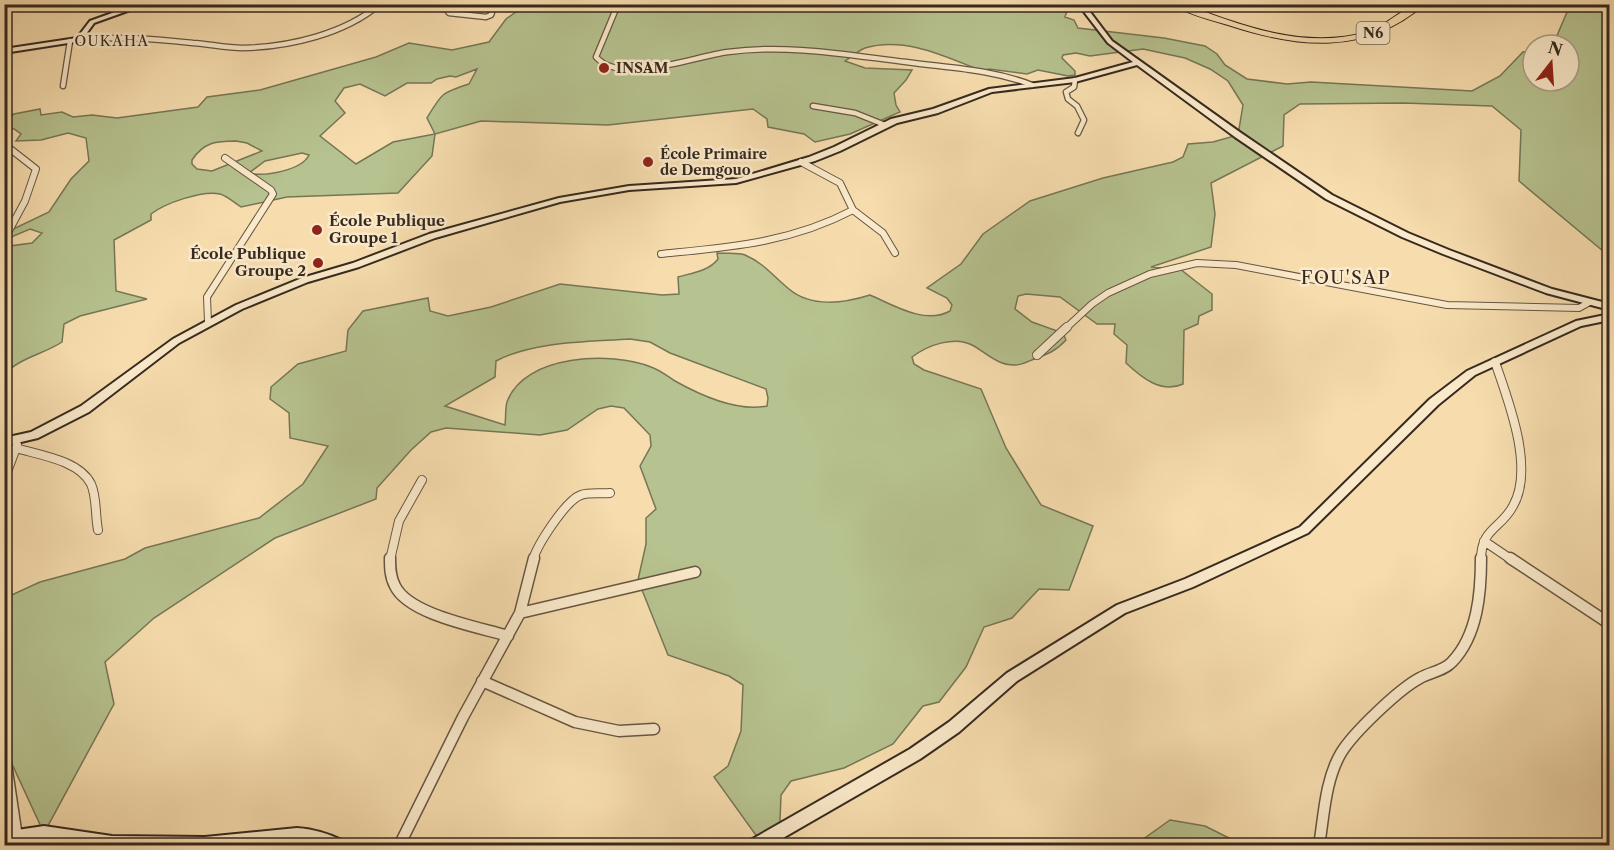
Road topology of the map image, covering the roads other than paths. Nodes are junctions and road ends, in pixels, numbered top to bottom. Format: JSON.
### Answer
{"nodes":[{"id":1,"x":11,"y":4,"type":"edge"},
{"id":2,"x":144,"y":4,"type":"edge"},
{"id":3,"x":414,"y":4,"type":"edge"},
{"id":4,"x":423,"y":4,"type":"edge"},
{"id":5,"x":512,"y":4,"type":"edge"},
{"id":6,"x":597,"y":4,"type":"edge"},
{"id":7,"x":1081,"y":4,"type":"edge"},
{"id":8,"x":1175,"y":4,"type":"edge"},
{"id":9,"x":1421,"y":4,"type":"edge"},
{"id":10,"x":4,"y":5,"type":"edge"},
{"id":11,"x":495,"y":5,"type":"edge"},
{"id":12,"x":379,"y":6,"type":"edge"},
{"id":13,"x":616,"y":6,"type":"edge"},
{"id":14,"x":79,"y":40,"type":"junction"},
{"id":15,"x":70,"y":41,"type":"junction"},
{"id":16,"x":4,"y":51,"type":"edge"},
{"id":17,"x":1139,"y":62,"type":"junction"},
{"id":18,"x":1075,"y":80,"type":"junction"},
{"id":19,"x":1032,"y":85,"type":"junction"},
{"id":20,"x":63,"y":86,"type":"dead end"},
{"id":21,"x":813,"y":106,"type":"dead end"},
{"id":22,"x":885,"y":125,"type":"junction"},
{"id":23,"x":1078,"y":133,"type":"dead end"},
{"id":24,"x":4,"y":144,"type":"edge"},
{"id":25,"x":225,"y":158,"type":"dead end"},
{"id":26,"x":801,"y":162,"type":"junction"},
{"id":27,"x":853,"y":210,"type":"junction"},
{"id":28,"x":4,"y":240,"type":"edge"},
{"id":29,"x":895,"y":253,"type":"dead end"},
{"id":30,"x":661,"y":254,"type":"dead end"},
{"id":31,"x":1588,"y":303,"type":"junction"},
{"id":32,"x":1610,"y":307,"type":"edge"},
{"id":33,"x":1610,"y":317,"type":"edge"},
{"id":34,"x":208,"y":322,"type":"junction"},
{"id":35,"x":1037,"y":355,"type":"dead end"},
{"id":36,"x":1495,"y":362,"type":"junction"},
{"id":37,"x":19,"y":438,"type":"junction"},
{"id":38,"x":4,"y":442,"type":"edge"},
{"id":39,"x":16,"y":448,"type":"junction"},
{"id":40,"x":4,"y":480,"type":"edge"},
{"id":41,"x":422,"y":480,"type":"dead end"},
{"id":42,"x":610,"y":493,"type":"dead end"},
{"id":43,"x":98,"y":530,"type":"dead end"},
{"id":44,"x":1484,"y":541,"type":"junction"},
{"id":45,"x":695,"y":572,"type":"dead end"},
{"id":46,"x":520,"y":613,"type":"junction"},
{"id":47,"x":1610,"y":624,"type":"edge"},
{"id":48,"x":508,"y":636,"type":"junction"},
{"id":49,"x":482,"y":681,"type":"junction"},
{"id":50,"x":654,"y":729,"type":"dead end"},
{"id":51,"x":4,"y":750,"type":"edge"},
{"id":52,"x":11,"y":839,"type":"edge"},
{"id":53,"x":339,"y":846,"type":"edge"},
{"id":54,"x":399,"y":846,"type":"edge"},
{"id":55,"x":754,"y":846,"type":"edge"},
{"id":56,"x":1319,"y":846,"type":"edge"}],
"edges":[{"from":1,"to":10,"type":"street"},
{"from":2,"to":14,"type":"street"},
{"from":3,"to":12,"type":"street"},
{"from":4,"to":11,"type":"street"},
{"from":5,"to":11,"type":"street"},
{"from":6,"to":13,"type":"street"},
{"from":7,"to":17,"type":"street"},
{"from":8,"to":9,"type":"highway","number":"N6"},
{"from":12,"to":14,"type":"street"},
{"from":13,"to":19,"type":"street"},
{"from":14,"to":15,"type":"street"},
{"from":15,"to":16,"type":"street"},
{"from":15,"to":20,"type":"street"},
{"from":17,"to":18,"type":"street"},
{"from":17,"to":31,"type":"street"},
{"from":18,"to":19,"type":"street"},
{"from":18,"to":23,"type":"street"},
{"from":19,"to":22,"type":"street"},
{"from":21,"to":22,"type":"street"},
{"from":22,"to":26,"type":"street"},
{"from":24,"to":28,"type":"street"},
{"from":25,"to":34,"type":"street"},
{"from":26,"to":27,"type":"street"},
{"from":26,"to":34,"type":"street"},
{"from":27,"to":29,"type":"street"},
{"from":27,"to":30,"type":"street"},
{"from":31,"to":32,"type":"street"},
{"from":31,"to":35,"type":"street"},
{"from":33,"to":36,"type":"street"},
{"from":34,"to":37,"type":"street"},
{"from":36,"to":44,"type":"street"},
{"from":36,"to":55,"type":"street"},
{"from":37,"to":38,"type":"street"},
{"from":37,"to":39,"type":"street"},
{"from":39,"to":40,"type":"street"},
{"from":39,"to":43,"type":"street"},
{"from":41,"to":48,"type":"street"},
{"from":42,"to":46,"type":"street"},
{"from":44,"to":47,"type":"street"},
{"from":44,"to":56,"type":"street"},
{"from":45,"to":46,"type":"street"},
{"from":46,"to":48,"type":"street"},
{"from":48,"to":49,"type":"street"},
{"from":49,"to":50,"type":"street"},
{"from":49,"to":54,"type":"street"},
{"from":51,"to":52,"type":"street"},
{"from":52,"to":53,"type":"street"}]}
